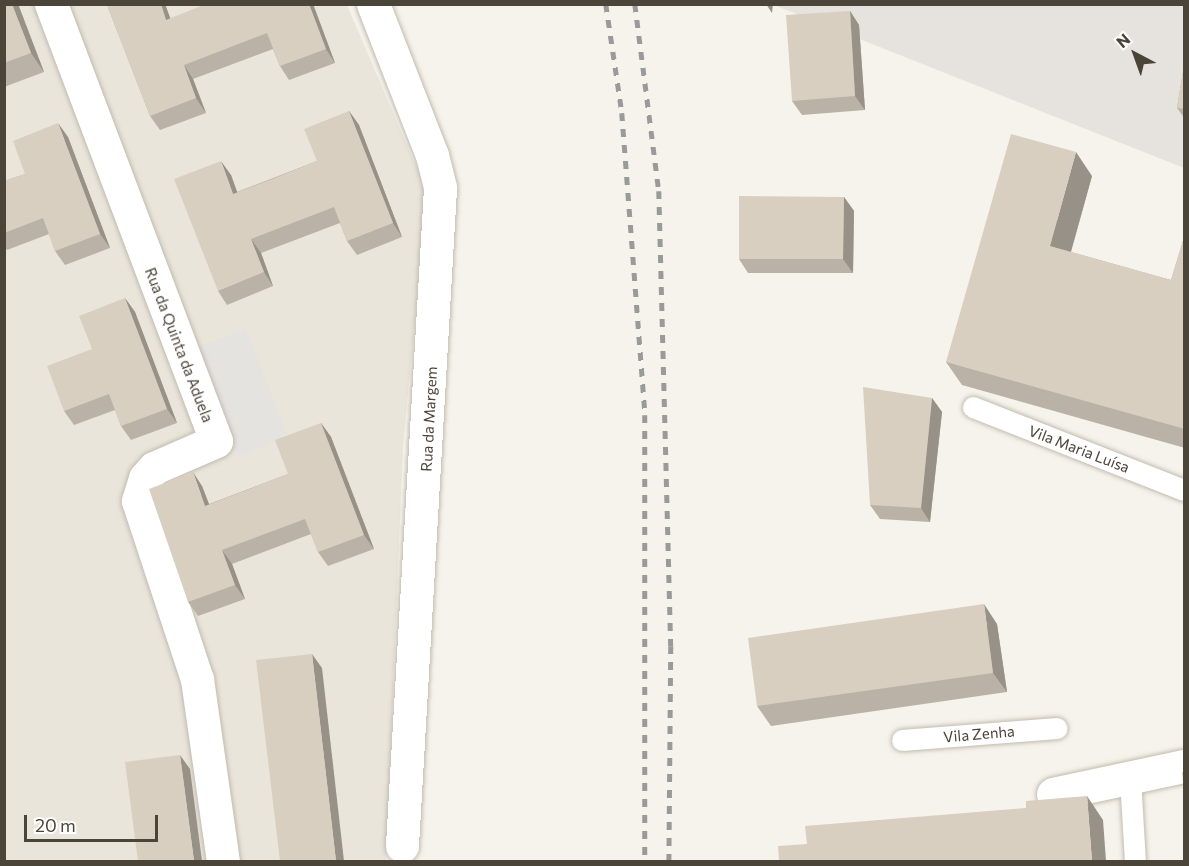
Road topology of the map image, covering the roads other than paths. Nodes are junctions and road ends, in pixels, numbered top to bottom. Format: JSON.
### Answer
{"nodes":[{"id":1,"x":51,"y":4,"type":"edge"},
{"id":2,"x":373,"y":4,"type":"edge"},
{"id":3,"x":973,"y":407,"type":"dead end"},
{"id":4,"x":1185,"y":490,"type":"edge"},
{"id":5,"x":1057,"y":728,"type":"dead end"},
{"id":6,"x":902,"y":740,"type":"dead end"},
{"id":7,"x":1185,"y":766,"type":"edge"},
{"id":8,"x":1130,"y":778,"type":"junction"},
{"id":9,"x":1053,"y":794,"type":"dead end"},
{"id":10,"x":402,"y":846,"type":"dead end"},
{"id":11,"x":223,"y":861,"type":"edge"},
{"id":12,"x":1135,"y":861,"type":"edge"}],
"edges":[{"from":1,"to":11,"type":"street","name":"Rua da Quinta da Aduela"},
{"from":2,"to":10,"type":"street","name":"Rua da Margem"},
{"from":3,"to":4,"type":"lane","name":"Vila Maria Luísa"},
{"from":5,"to":6,"type":"lane","name":"Vila Zenha"},
{"from":7,"to":8,"type":"street"},
{"from":8,"to":9,"type":"street"},
{"from":8,"to":12,"type":"lane"}]}
